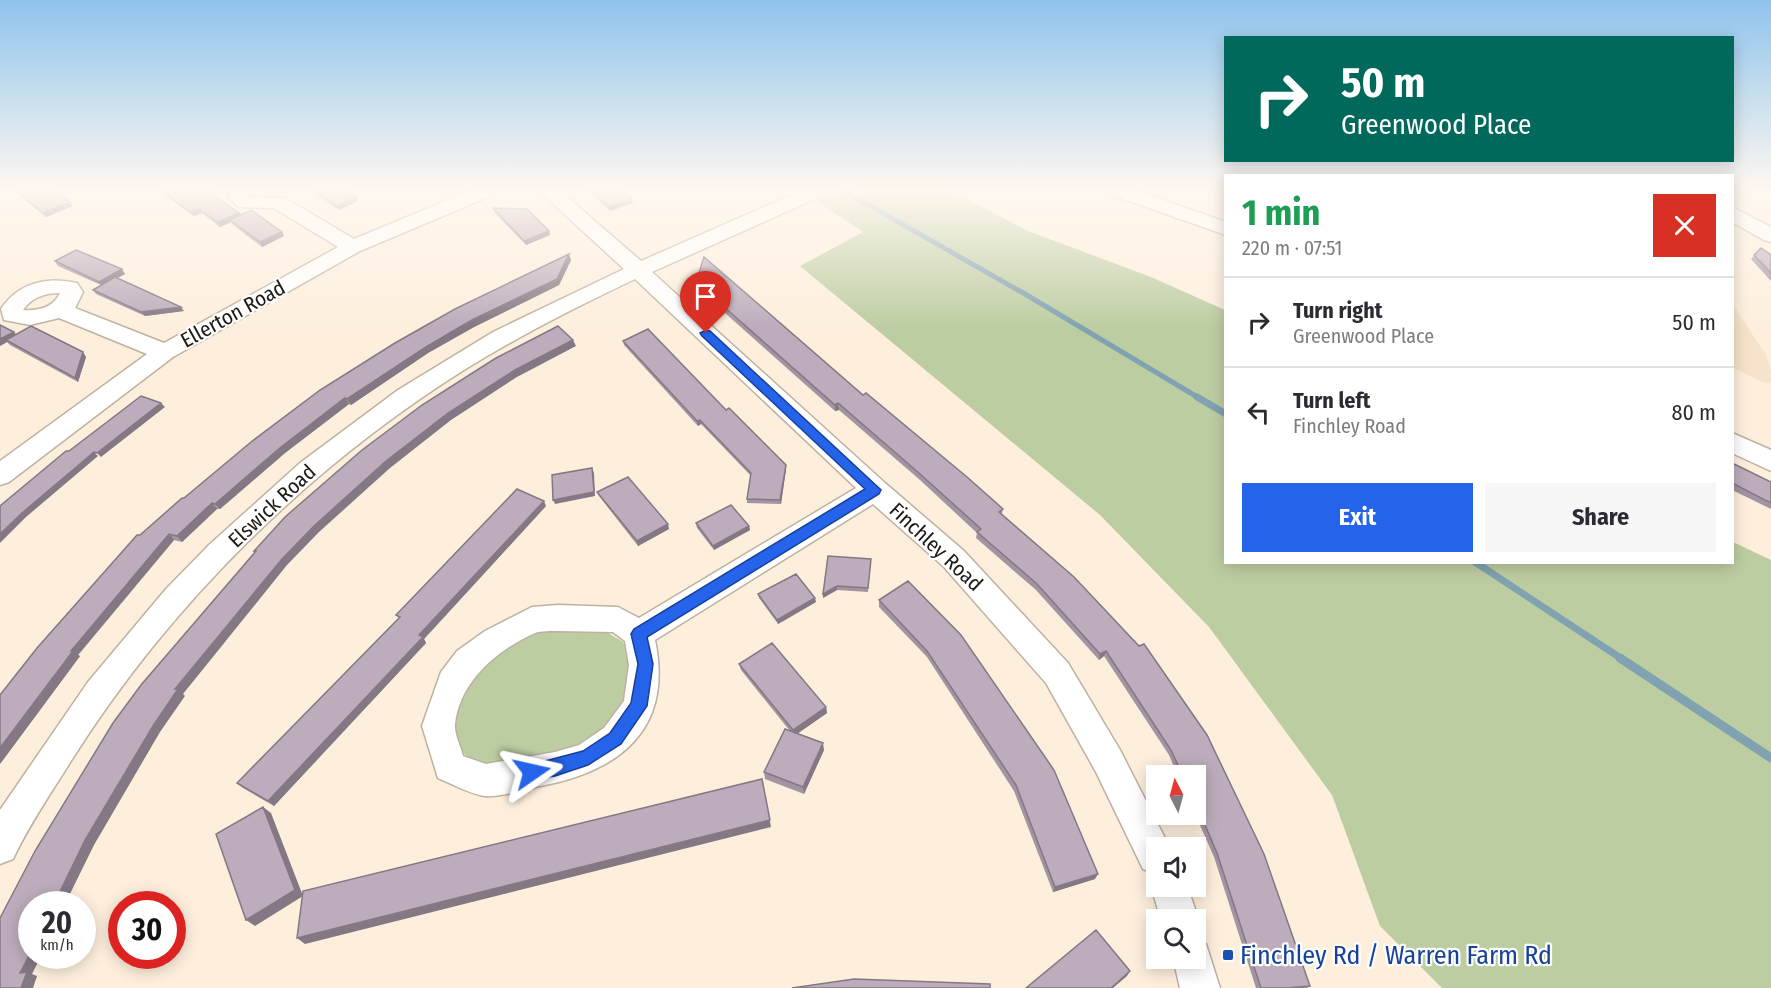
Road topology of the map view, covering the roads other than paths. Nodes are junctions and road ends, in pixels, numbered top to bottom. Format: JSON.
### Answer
{"nodes":[{"id":1,"x":338,"y":236,"type":"edge"},
{"id":2,"x":379,"y":236,"type":"edge"},
{"id":3,"x":600,"y":236,"type":"edge"},
{"id":4,"x":717,"y":236,"type":"edge"},
{"id":5,"x":353,"y":247,"type":"junction"},
{"id":6,"x":639,"y":271,"type":"junction"},
{"id":7,"x":59,"y":310,"type":"dead end"},
{"id":8,"x":165,"y":352,"type":"junction"},
{"id":9,"x":1734,"y":443,"type":"edge"},
{"id":10,"x":1771,"y":461,"type":"edge"},
{"id":11,"x":0,"y":475,"type":"edge"},
{"id":12,"x":875,"y":490,"type":"junction"},
{"id":13,"x":639,"y":634,"type":"junction"},
{"id":14,"x":1146,"y":837,"type":"edge"},
{"id":15,"x":0,"y":846,"type":"edge"},
{"id":16,"x":1195,"y":969,"type":"edge"},
{"id":17,"x":1200,"y":988,"type":"edge"}],
"edges":[{"from":1,"to":5,"type":"street"},
{"from":2,"to":5,"type":"street","name":"Ellerton Road"},
{"from":3,"to":6,"type":"street","name":"Finchley Road"},
{"from":4,"to":6,"type":"street","name":"Elswick Road"},
{"from":5,"to":8,"type":"street","name":"Ellerton Road"},
{"from":6,"to":12,"type":"street","name":"Finchley Road"},
{"from":6,"to":15,"type":"street","name":"Elswick Road"},
{"from":7,"to":8,"type":"street"},
{"from":8,"to":11,"type":"street","name":"Ellerton Road"},
{"from":9,"to":10,"type":"street"},
{"from":12,"to":13,"type":"street"},
{"from":12,"to":14,"type":"street","name":"Finchley Road"},
{"from":13,"to":13,"type":"street"},
{"from":16,"to":17,"type":"street"}]}
